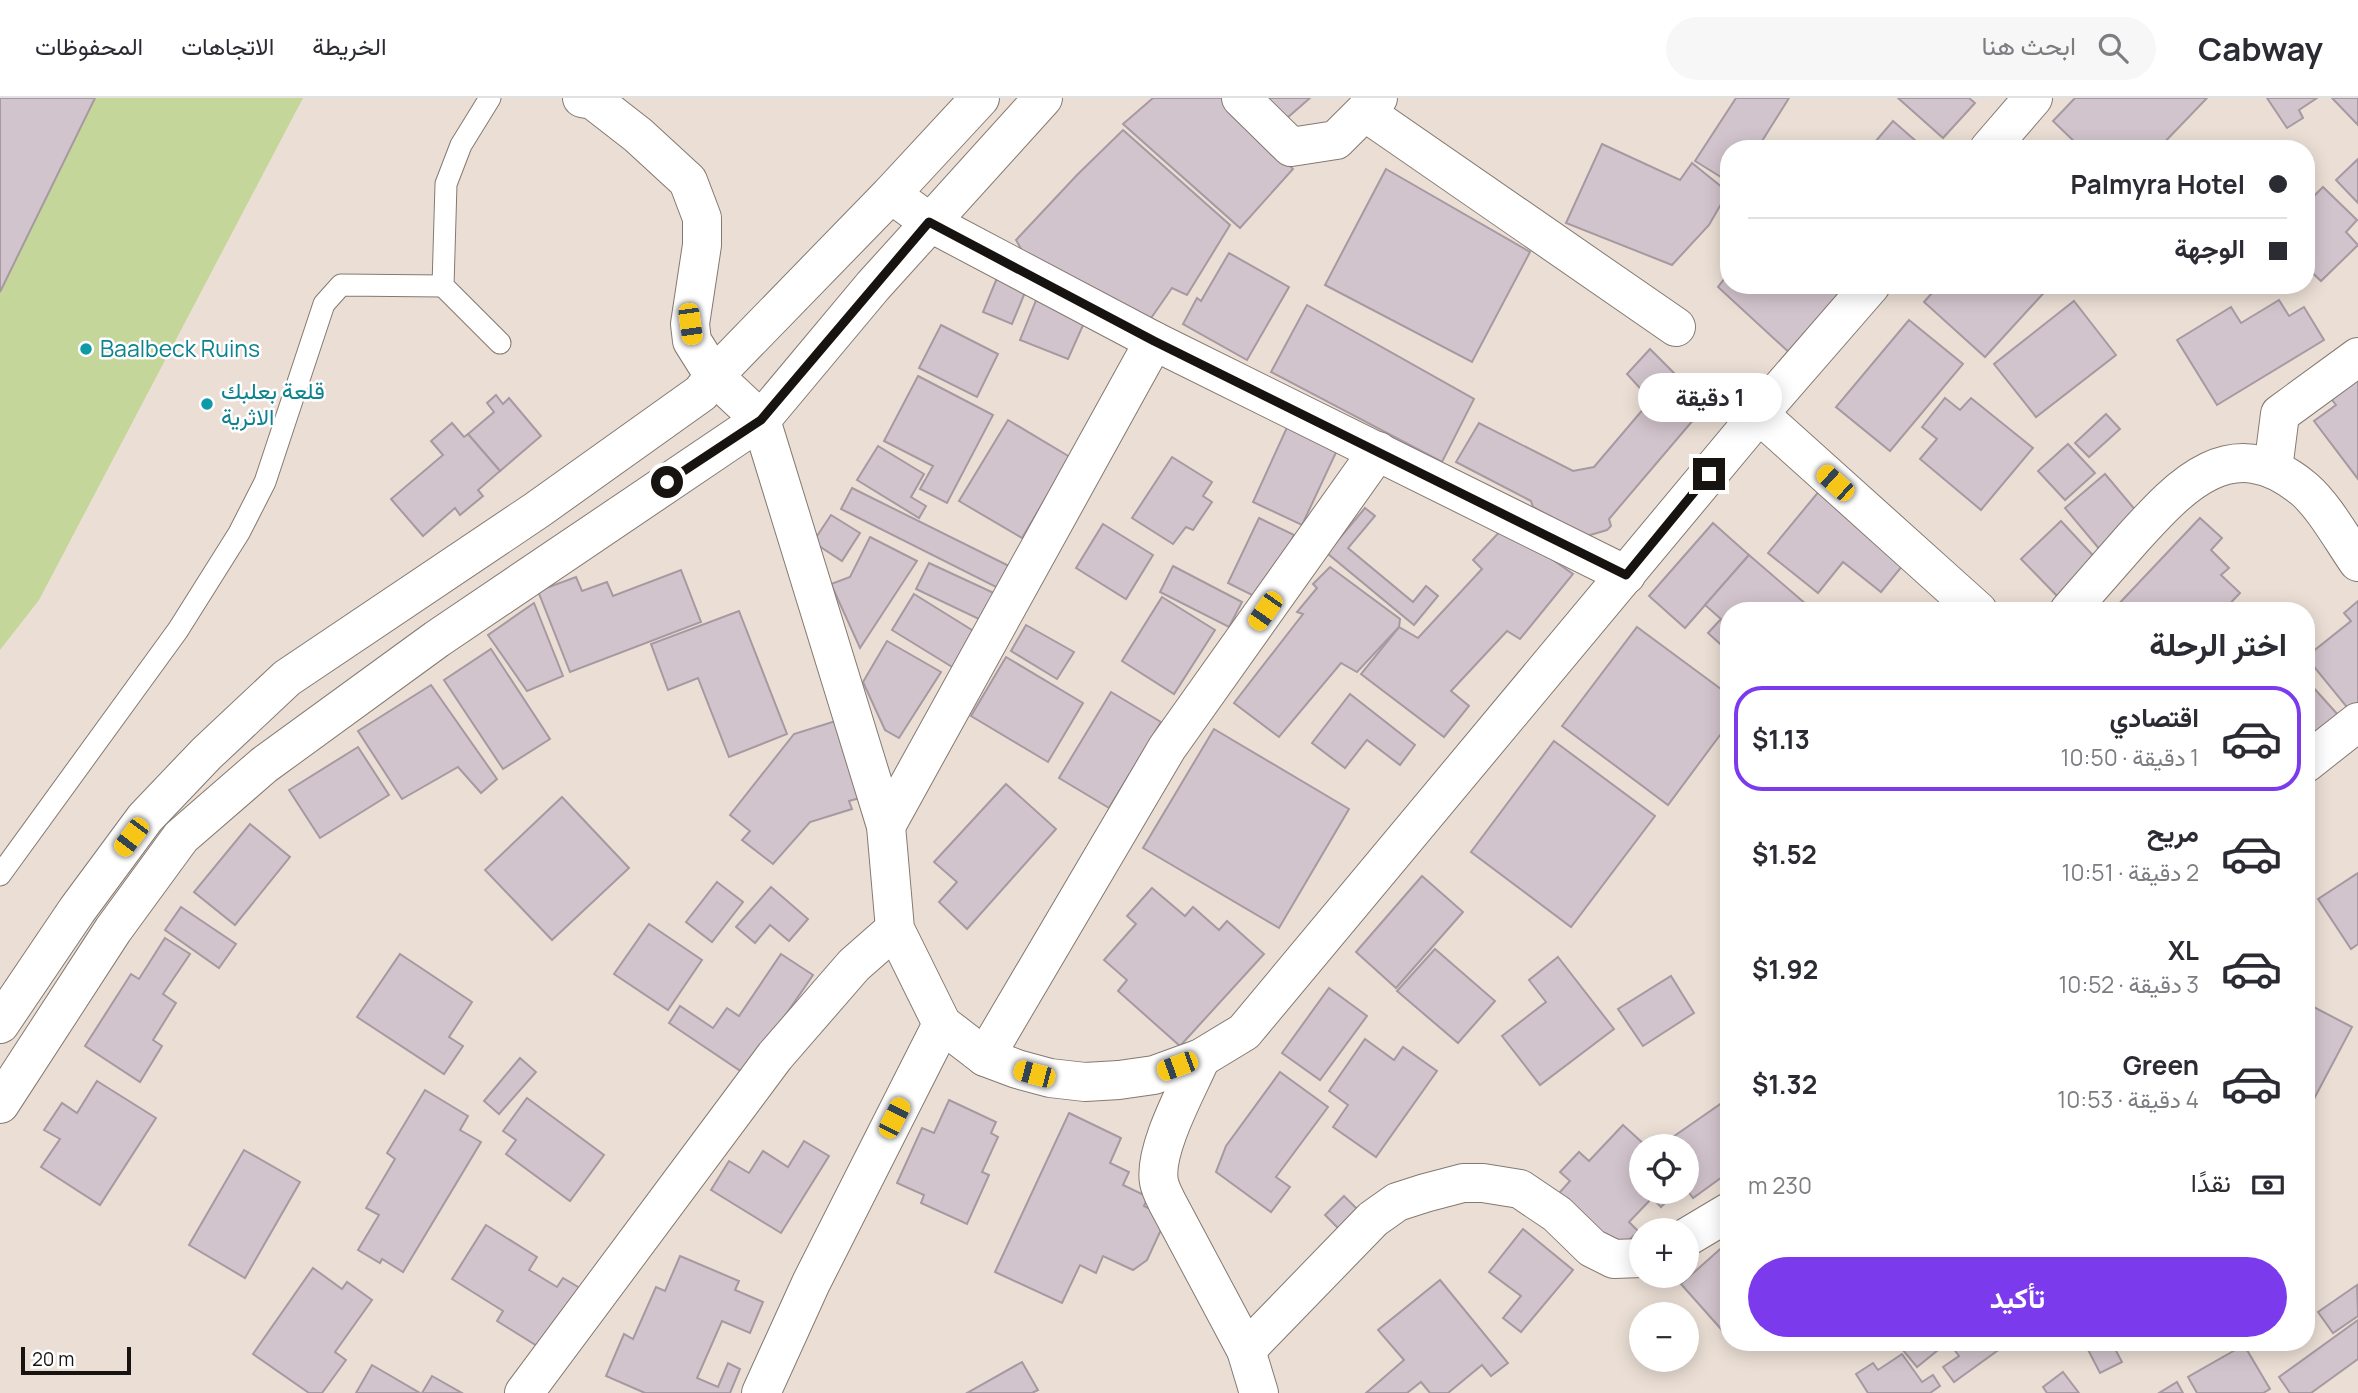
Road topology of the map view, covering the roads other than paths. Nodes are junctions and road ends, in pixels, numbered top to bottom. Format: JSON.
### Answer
{"nodes":[{"id":1,"x":490,"y":98,"type":"edge"},
{"id":2,"x":980,"y":98,"type":"edge"},
{"id":3,"x":1042,"y":98,"type":"edge"},
{"id":4,"x":1241,"y":98,"type":"edge"},
{"id":5,"x":2033,"y":98,"type":"edge"},
{"id":6,"x":590,"y":99,"type":"edge"},
{"id":7,"x":1371,"y":105,"type":"edge"},
{"id":8,"x":1997,"y":140,"type":"edge"},
{"id":9,"x":891,"y":194,"type":"junction"},
{"id":10,"x":929,"y":222,"type":"junction"},
{"id":11,"x":443,"y":286,"type":"junction"},
{"id":12,"x":1863,"y":294,"type":"edge"},
{"id":13,"x":1676,"y":327,"type":"dead end"},
{"id":14,"x":1154,"y":341,"type":"junction"},
{"id":15,"x":500,"y":343,"type":"dead end"},
{"id":16,"x":2358,"y":357,"type":"edge"},
{"id":17,"x":715,"y":376,"type":"junction"},
{"id":18,"x":1759,"y":414,"type":"junction"},
{"id":19,"x":761,"y":420,"type":"junction"},
{"id":20,"x":1378,"y":451,"type":"junction"},
{"id":21,"x":2273,"y":470,"type":"junction"},
{"id":22,"x":2358,"y":562,"type":"edge"},
{"id":23,"x":1626,"y":575,"type":"junction"},
{"id":24,"x":1968,"y":602,"type":"edge"},
{"id":25,"x":2077,"y":602,"type":"edge"},
{"id":26,"x":2358,"y":722,"type":"edge"},
{"id":27,"x":2315,"y":756,"type":"edge"},
{"id":28,"x":886,"y":826,"type":"junction"},
{"id":29,"x":0,"y":875,"type":"edge"},
{"id":30,"x":895,"y":929,"type":"junction"},
{"id":31,"x":0,"y":1024,"type":"edge"},
{"id":32,"x":942,"y":1024,"type":"junction"},
{"id":33,"x":985,"y":1056,"type":"junction"},
{"id":34,"x":1201,"y":1058,"type":"junction"},
{"id":35,"x":0,"y":1104,"type":"edge"},
{"id":36,"x":1720,"y":1217,"type":"edge"},
{"id":37,"x":1699,"y":1230,"type":"edge"},
{"id":38,"x":1629,"y":1258,"type":"edge"},
{"id":39,"x":1245,"y":1350,"type":"junction"},
{"id":40,"x":524,"y":1393,"type":"edge"},
{"id":41,"x":761,"y":1393,"type":"edge"},
{"id":42,"x":1259,"y":1393,"type":"edge"}],
"edges":[{"from":1,"to":11,"type":"lane"},
{"from":2,"to":9,"type":"street"},
{"from":3,"to":10,"type":"street"},
{"from":4,"to":7,"type":"street"},
{"from":5,"to":8,"type":"street"},
{"from":6,"to":17,"type":"street"},
{"from":7,"to":13,"type":"street"},
{"from":9,"to":10,"type":"street"},
{"from":9,"to":17,"type":"street"},
{"from":10,"to":14,"type":"street"},
{"from":10,"to":19,"type":"street"},
{"from":11,"to":15,"type":"lane"},
{"from":11,"to":29,"type":"lane"},
{"from":12,"to":18,"type":"street"},
{"from":14,"to":20,"type":"street"},
{"from":14,"to":28,"type":"street"},
{"from":16,"to":21,"type":"street"},
{"from":17,"to":19,"type":"street"},
{"from":17,"to":31,"type":"street"},
{"from":18,"to":23,"type":"street"},
{"from":18,"to":24,"type":"street"},
{"from":19,"to":28,"type":"street"},
{"from":19,"to":35,"type":"street"},
{"from":20,"to":23,"type":"street"},
{"from":20,"to":33,"type":"street"},
{"from":21,"to":22,"type":"street"},
{"from":21,"to":25,"type":"street"},
{"from":23,"to":34,"type":"street"},
{"from":26,"to":27,"type":"street"},
{"from":28,"to":30,"type":"street"},
{"from":30,"to":32,"type":"street"},
{"from":30,"to":40,"type":"street"},
{"from":32,"to":33,"type":"street"},
{"from":32,"to":41,"type":"street"},
{"from":33,"to":34,"type":"street"},
{"from":34,"to":39,"type":"street"},
{"from":36,"to":37,"type":"street"},
{"from":38,"to":39,"type":"street"},
{"from":39,"to":42,"type":"street"}]}
